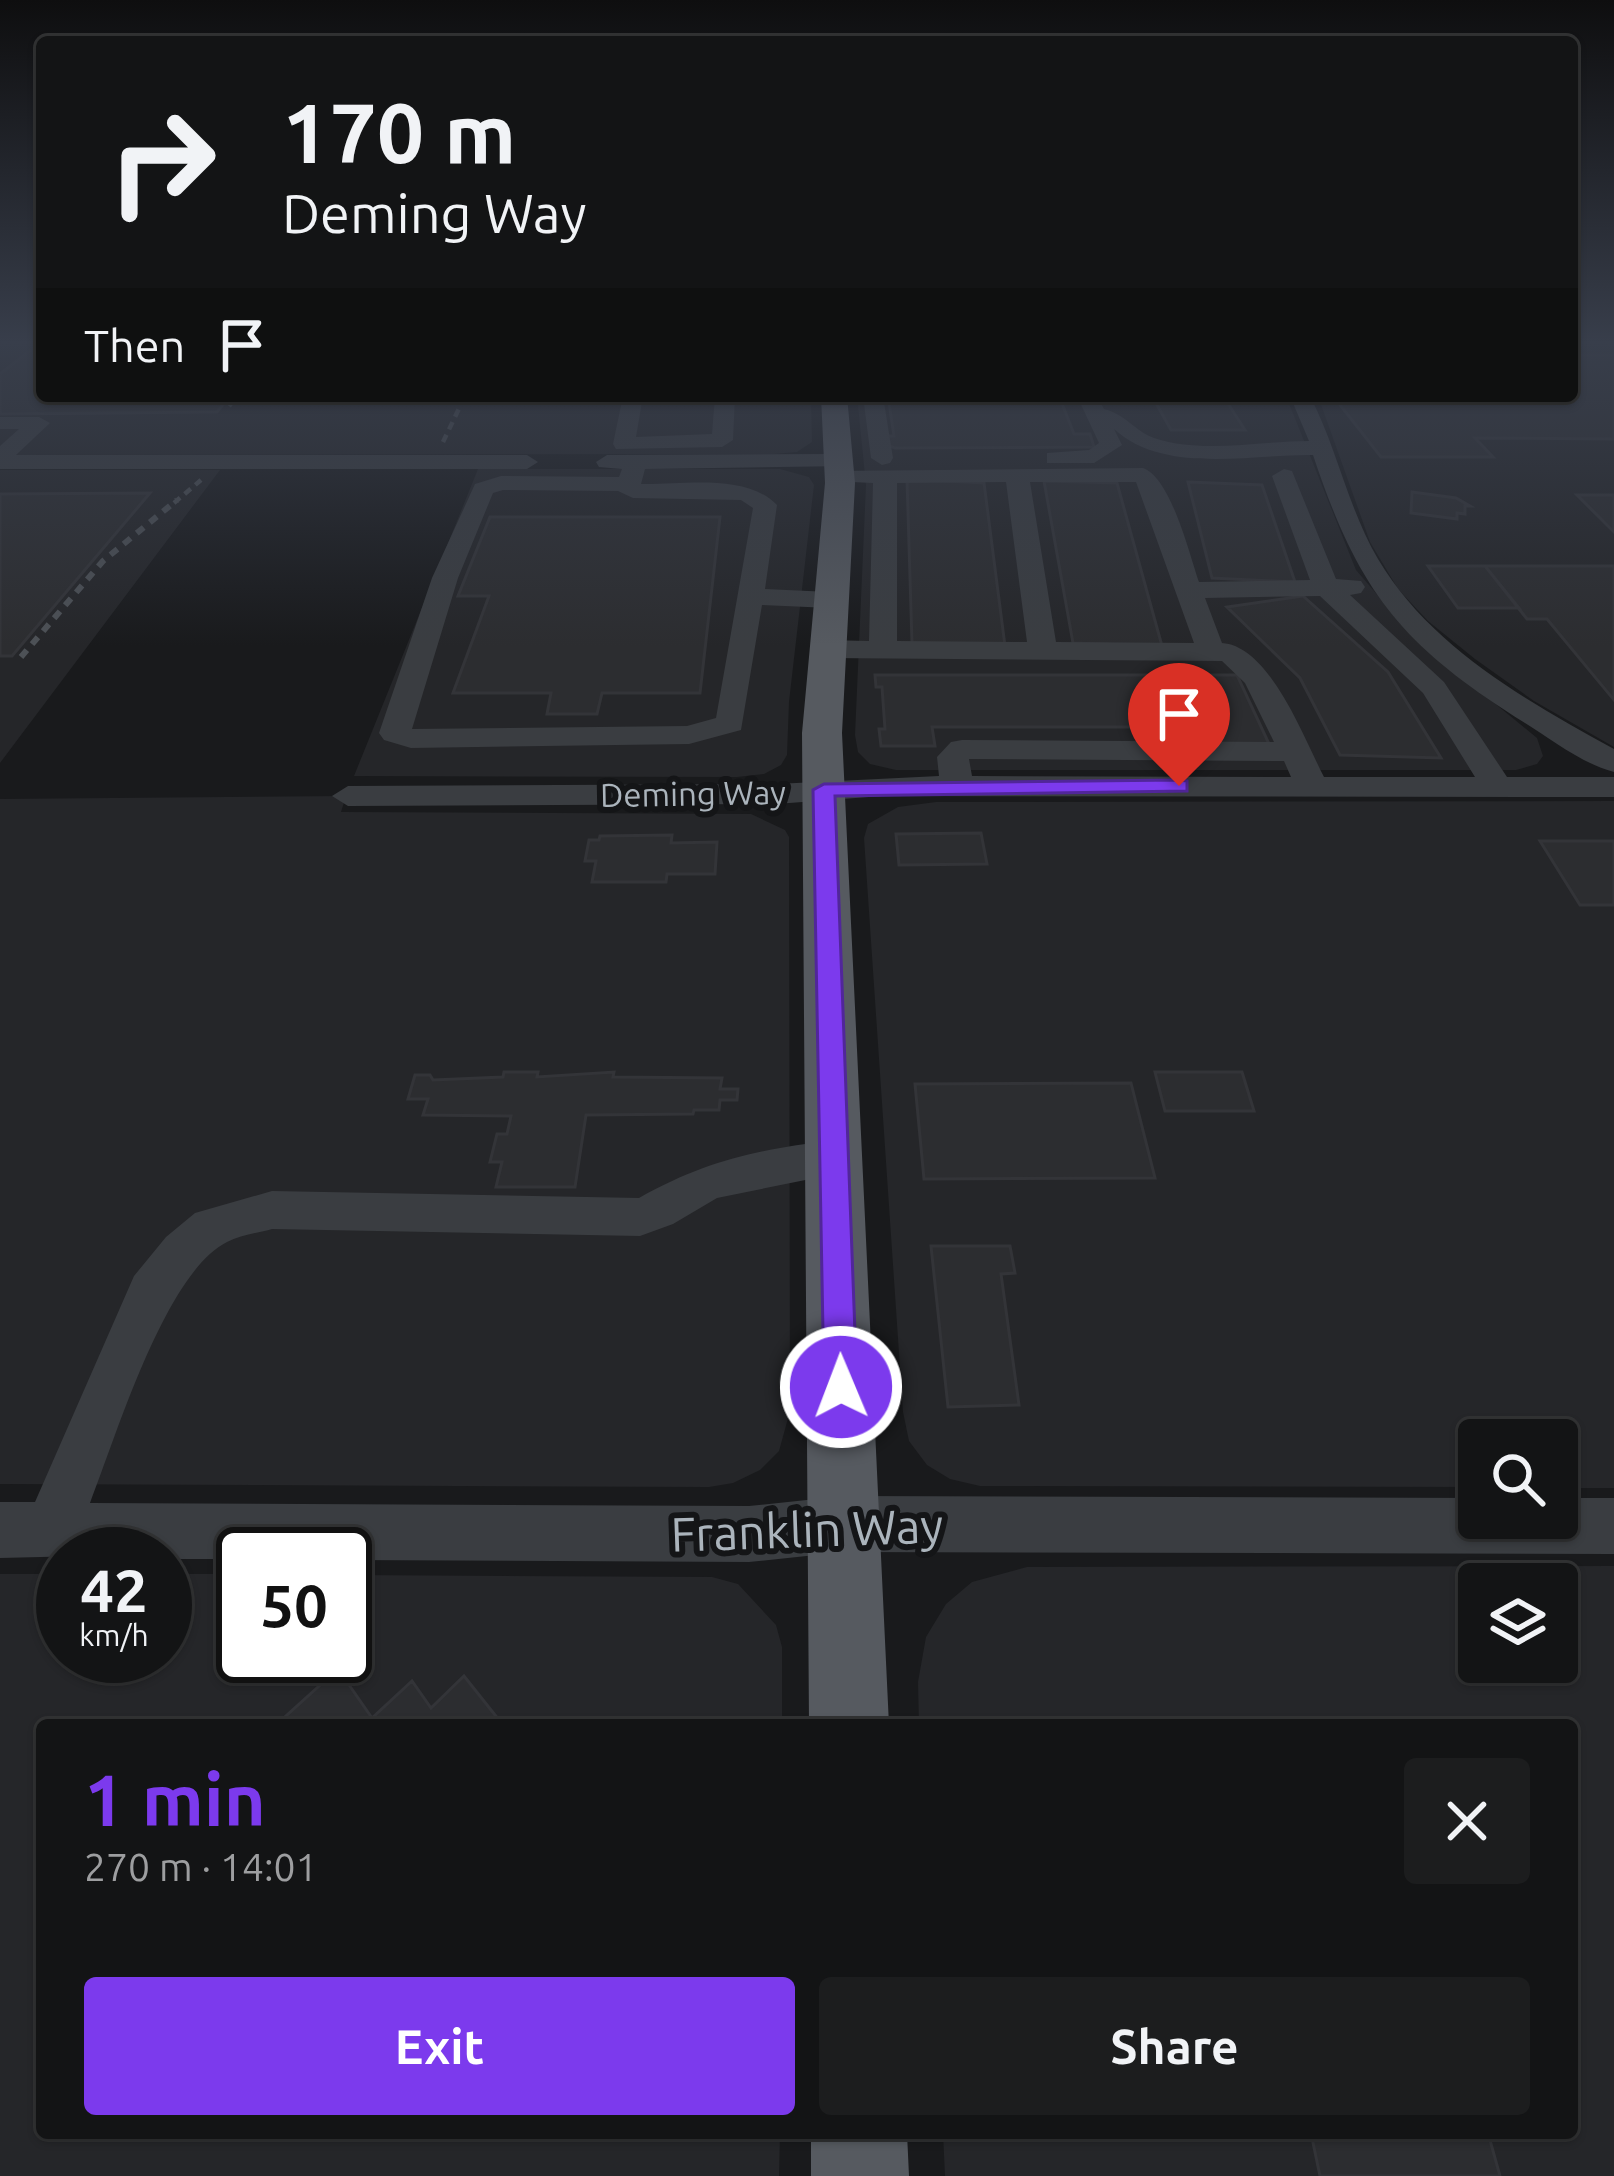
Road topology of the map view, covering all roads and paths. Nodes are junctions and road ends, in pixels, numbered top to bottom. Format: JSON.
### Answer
{"nodes":[{"id":1,"x":151,"y":444,"type":"edge"},
{"id":2,"x":172,"y":444,"type":"edge"},
{"id":3,"x":850,"y":444,"type":"edge"},
{"id":4,"x":862,"y":444,"type":"edge"},
{"id":5,"x":1110,"y":444,"type":"edge"},
{"id":6,"x":1153,"y":444,"type":"edge"},
{"id":7,"x":1320,"y":444,"type":"edge"},
{"id":8,"x":1322,"y":448,"type":"junction"},
{"id":9,"x":9,"y":459,"type":"edge"},
{"id":10,"x":857,"y":466,"type":"junction"},
{"id":11,"x":152,"y":469,"type":"junction"},
{"id":12,"x":632,"y":473,"type":"junction"},
{"id":13,"x":1017,"y":476,"type":"junction"},
{"id":14,"x":1332,"y":476,"type":"junction"},
{"id":15,"x":1326,"y":587,"type":"junction"},
{"id":16,"x":1384,"y":588,"type":"junction"},
{"id":17,"x":1186,"y":590,"type":"junction"},
{"id":18,"x":751,"y":597,"type":"junction"},
{"id":19,"x":830,"y":600,"type":"junction"},
{"id":20,"x":825,"y":649,"type":"junction"},
{"id":21,"x":883,"y":650,"type":"junction"},
{"id":22,"x":1043,"y":652,"type":"junction"},
{"id":23,"x":1211,"y":652,"type":"junction"},
{"id":24,"x":395,"y":733,"type":"junction"},
{"id":25,"x":572,"y":736,"type":"junction"},
{"id":26,"x":1295,"y":752,"type":"junction"},
{"id":27,"x":1614,"y":762,"type":"edge"},
{"id":28,"x":957,"y":786,"type":"junction"},
{"id":29,"x":1312,"y":786,"type":"junction"},
{"id":30,"x":1497,"y":786,"type":"junction"},
{"id":31,"x":1614,"y":787,"type":"edge"},
{"id":32,"x":824,"y":790,"type":"junction"},
{"id":33,"x":561,"y":795,"type":"junction"},
{"id":34,"x":835,"y":1158,"type":"junction"},
{"id":35,"x":844,"y":1524,"type":"junction"},
{"id":36,"x":1614,"y":1526,"type":"edge"},
{"id":37,"x":26,"y":1530,"type":"edge"},
{"id":38,"x":849,"y":1719,"type":"edge"},
{"id":39,"x":859,"y":2139,"type":"edge"},
{"id":40,"x":860,"y":2176,"type":"edge"}],
"edges":[{"from":1,"to":9,"type":"street"},
{"from":2,"to":11,"type":"street"},
{"from":3,"to":10,"type":"main road"},
{"from":4,"to":10,"type":"street"},
{"from":5,"to":10,"type":"street"},
{"from":6,"to":8,"type":"street"},
{"from":7,"to":8,"type":"street"},
{"from":8,"to":14,"type":"street"},
{"from":9,"to":11,"type":"street"},
{"from":9,"to":11,"type":"street"},
{"from":10,"to":12,"type":"street"},
{"from":10,"to":13,"type":"street"},
{"from":10,"to":19,"type":"main road"},
{"from":10,"to":21,"type":"street"},
{"from":11,"to":12,"type":"street"},
{"from":12,"to":18,"type":"street"},
{"from":12,"to":24,"type":"street"},
{"from":13,"to":17,"type":"street"},
{"from":13,"to":22,"type":"street"},
{"from":14,"to":15,"type":"street"},
{"from":14,"to":16,"type":"street"},
{"from":15,"to":16,"type":"street"},
{"from":15,"to":17,"type":"street"},
{"from":15,"to":30,"type":"street"},
{"from":16,"to":27,"type":"street"},
{"from":17,"to":23,"type":"street"},
{"from":18,"to":19,"type":"street"},
{"from":18,"to":25,"type":"street"},
{"from":19,"to":20,"type":"main road"},
{"from":20,"to":21,"type":"street"},
{"from":20,"to":32,"type":"main road"},
{"from":21,"to":22,"type":"street"},
{"from":22,"to":23,"type":"street"},
{"from":23,"to":26,"type":"street"},
{"from":24,"to":25,"type":"street"},
{"from":24,"to":33,"type":"street","name":"Deming Way"},
{"from":25,"to":33,"type":"street"},
{"from":26,"to":28,"type":"street"},
{"from":26,"to":29,"type":"street"},
{"from":28,"to":29,"type":"street","name":"Deming Way"},
{"from":28,"to":32,"type":"street","name":"Deming Way"},
{"from":29,"to":30,"type":"street","name":"Deming Way"},
{"from":30,"to":31,"type":"street","name":"Deming Way"},
{"from":32,"to":33,"type":"street","name":"Deming Way"},
{"from":32,"to":34,"type":"main road"},
{"from":34,"to":35,"type":"main road"},
{"from":34,"to":37,"type":"street"},
{"from":35,"to":36,"type":"street","name":"Franklin Way"},
{"from":35,"to":37,"type":"street","name":"Franklin Way"},
{"from":35,"to":38,"type":"main road"},
{"from":39,"to":40,"type":"main road"}]}
